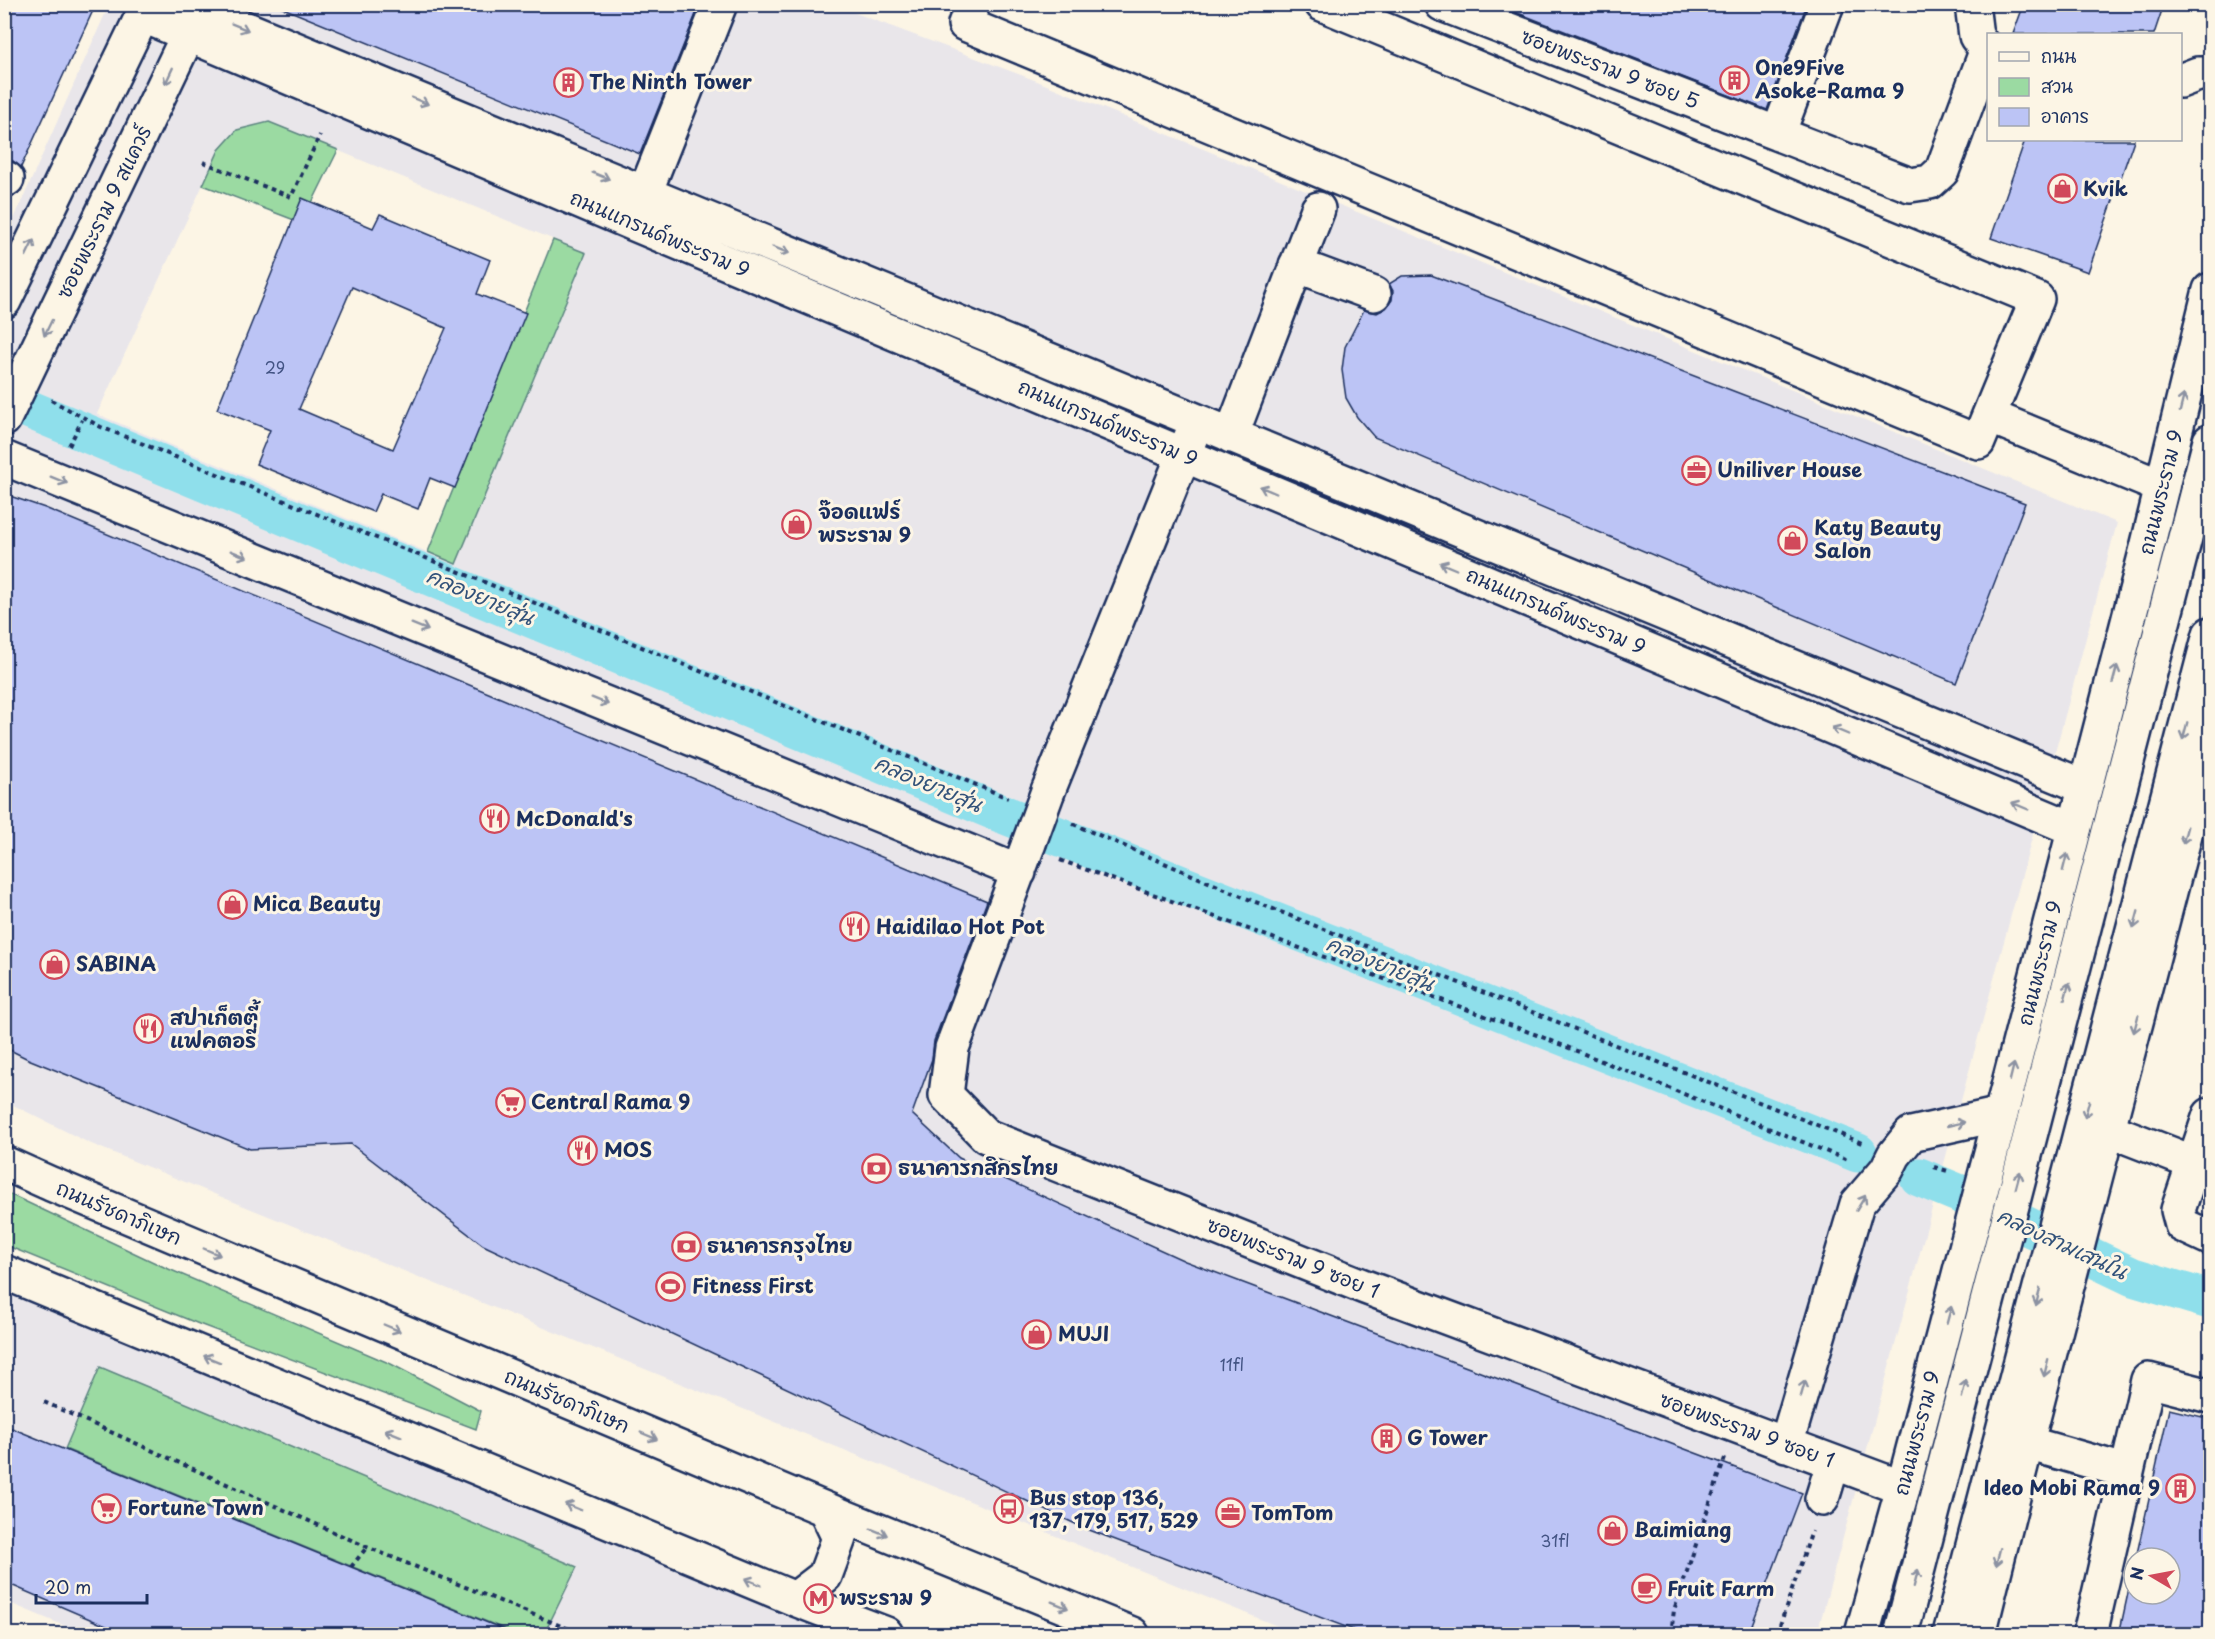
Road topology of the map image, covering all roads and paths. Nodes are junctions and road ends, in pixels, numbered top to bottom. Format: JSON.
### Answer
{"nodes":[{"id":1,"x":720,"y":4,"type":"edge"},
{"id":2,"x":973,"y":4,"type":"edge"},
{"id":3,"x":1322,"y":4,"type":"edge"},
{"id":4,"x":1442,"y":4,"type":"edge"},
{"id":5,"x":1827,"y":4,"type":"edge"},
{"id":6,"x":1972,"y":4,"type":"edge"},
{"id":7,"x":145,"y":10,"type":"edge"},
{"id":8,"x":194,"y":13,"type":"edge"},
{"id":9,"x":1987,"y":50,"type":"edge"},
{"id":10,"x":1987,"y":54,"type":"edge"},
{"id":11,"x":2211,"y":74,"type":"edge"},
{"id":12,"x":2182,"y":81,"type":"edge"},
{"id":13,"x":1778,"y":134,"type":"junction"},
{"id":14,"x":320,"y":135,"type":"dead end"},
{"id":15,"x":203,"y":162,"type":"dead end"},
{"id":16,"x":646,"y":194,"type":"junction"},
{"id":17,"x":1318,"y":209,"type":"dead end"},
{"id":18,"x":632,"y":223,"type":"junction"},
{"id":19,"x":1296,"y":265,"type":"junction"},
{"id":20,"x":2211,"y":290,"type":"edge"},
{"id":21,"x":1374,"y":294,"type":"dead end"},
{"id":22,"x":4,"y":301,"type":"edge"},
{"id":23,"x":14,"y":398,"type":"edge"},
{"id":24,"x":1989,"y":416,"type":"junction"},
{"id":25,"x":82,"y":420,"type":"dead end"},
{"id":26,"x":1198,"y":422,"type":"junction"},
{"id":27,"x":1231,"y":436,"type":"junction"},
{"id":28,"x":2211,"y":441,"type":"edge"},
{"id":29,"x":70,"y":445,"type":"dead end"},
{"id":30,"x":1184,"y":455,"type":"junction"},
{"id":31,"x":4,"y":458,"type":"edge"},
{"id":32,"x":2162,"y":487,"type":"junction"},
{"id":33,"x":2211,"y":634,"type":"edge"},
{"id":34,"x":2208,"y":757,"type":"edge"},
{"id":35,"x":2085,"y":788,"type":"junction"},
{"id":36,"x":1014,"y":800,"type":"dead end"},
{"id":37,"x":1065,"y":820,"type":"dead end"},
{"id":38,"x":2074,"y":829,"type":"junction"},
{"id":39,"x":1024,"y":858,"type":"junction"},
{"id":40,"x":2001,"y":1114,"type":"junction"},
{"id":41,"x":2211,"y":1115,"type":"edge"},
{"id":42,"x":2109,"y":1130,"type":"junction"},
{"id":43,"x":1903,"y":1144,"type":"junction"},
{"id":44,"x":4,"y":1162,"type":"edge"},
{"id":45,"x":2194,"y":1163,"type":"junction"},
{"id":46,"x":1948,"y":1172,"type":"dead end"},
{"id":47,"x":2211,"y":1238,"type":"edge"},
{"id":48,"x":4,"y":1272,"type":"edge"},
{"id":49,"x":2211,"y":1396,"type":"edge"},
{"id":50,"x":44,"y":1402,"type":"dead end"},
{"id":51,"x":2027,"y":1443,"type":"junction"},
{"id":52,"x":1786,"y":1445,"type":"junction"},
{"id":53,"x":1724,"y":1461,"type":"dead end"},
{"id":54,"x":1833,"y":1462,"type":"junction"},
{"id":55,"x":2125,"y":1471,"type":"junction"},
{"id":56,"x":1903,"y":1488,"type":"junction"},
{"id":57,"x":1822,"y":1498,"type":"joint"},
{"id":58,"x":825,"y":1509,"type":"junction"},
{"id":59,"x":368,"y":1547,"type":"junction"},
{"id":60,"x":351,"y":1567,"type":"dead end"},
{"id":61,"x":1990,"y":1589,"type":"junction"},
{"id":62,"x":795,"y":1599,"type":"junction"},
{"id":63,"x":581,"y":1635,"type":"edge"},
{"id":64,"x":886,"y":1635,"type":"edge"},
{"id":65,"x":1132,"y":1635,"type":"edge"},
{"id":66,"x":1671,"y":1635,"type":"edge"},
{"id":67,"x":1777,"y":1635,"type":"edge"},
{"id":68,"x":1862,"y":1635,"type":"edge"},
{"id":69,"x":1901,"y":1635,"type":"edge"},
{"id":70,"x":1950,"y":1635,"type":"edge"},
{"id":71,"x":1979,"y":1635,"type":"edge"},
{"id":72,"x":1989,"y":1635,"type":"edge"},
{"id":73,"x":2090,"y":1635,"type":"edge"}],
"edges":[{"from":1,"to":16,"type":"main road"},
{"from":2,"to":24,"type":"main road"},
{"from":3,"to":24,"type":"main road"},
{"from":4,"to":13,"type":"main road","name":"ซอยพระราม 9 ซอย 5"},
{"from":5,"to":13,"type":"main road"},
{"from":6,"to":9,"type":"main road","name":"ซอยพระราม 9 ซอย 5"},
{"from":7,"to":8,"type":"main road","name":"ถนนแกรนด์พระราม 9"},
{"from":22,"to":7,"type":"main road","one_way":true},
{"from":8,"to":16,"type":"main road","name":"ถนนแกรนด์พระราม 9","one_way":true},
{"from":8,"to":18,"type":"main road","name":"ถนนแกรนด์พระราม 9"},
{"from":8,"to":23,"type":"main road","name":"ซอยพระราม 9 สแควร์","one_way":true},
{"from":10,"to":13,"type":"main road","name":"ซอยพระราม 9 ซอย 5"},
{"from":11,"to":12,"type":"main road"},
{"from":14,"to":15,"type":"path"},
{"from":16,"to":18,"type":"main road"},
{"from":16,"to":26,"type":"main road","name":"ถนนแกรนด์พระราม 9","one_way":true},
{"from":17,"to":19,"type":"main road"},
{"from":18,"to":30,"type":"main road","name":"ถนนแกรนด์พระราม 9"},
{"from":19,"to":21,"type":"main road"},
{"from":19,"to":27,"type":"main road"},
{"from":32,"to":20,"type":"main road","name":"ถนนพระราม 9","one_way":true},
{"from":23,"to":36,"type":"path"},
{"from":24,"to":32,"type":"main road"},
{"from":25,"to":29,"type":"path"},
{"from":26,"to":27,"type":"main road","name":"ถนนแกรนด์พระราม 9"},
{"from":26,"to":30,"type":"main road"},
{"from":27,"to":35,"type":"main road","name":"ถนนแกรนด์พระราม 9"},
{"from":69,"to":28,"type":"main road","name":"ถนนพระราม 9","one_way":true},
{"from":38,"to":30,"type":"main road","name":"ถนนแกรนด์พระราม 9","one_way":true},
{"from":30,"to":39,"type":"main road","bridge":true},
{"from":31,"to":39,"type":"main road","one_way":true},
{"from":35,"to":32,"type":"main road","name":"ถนนพระราม 9","one_way":true},
{"from":33,"to":70,"type":"main road","one_way":true},
{"from":34,"to":42,"type":"main road","one_way":true},
{"from":35,"to":38,"type":"main road","name":"ถนนพระราม 9"},
{"from":37,"to":43,"type":"path"},
{"from":40,"to":38,"type":"main road","name":"ถนนพระราม 9","one_way":true},
{"from":39,"to":52,"type":"main road","name":"ซอยพระราม 9 ซอย 1"},
{"from":43,"to":40,"type":"main road","one_way":true},
{"from":56,"to":40,"type":"main road","name":"ถนนพระราม 9","one_way":true},
{"from":41,"to":45,"type":"main road"},
{"from":42,"to":45,"type":"main road"},
{"from":42,"to":51,"type":"main road","one_way":true},
{"from":43,"to":46,"type":"path"},
{"from":52,"to":43,"type":"main road","one_way":true},
{"from":44,"to":58,"type":"main road","name":"ถนนรัชดาภิเษก","one_way":true},
{"from":45,"to":47,"type":"main road"},
{"from":62,"to":48,"type":"main road","one_way":true},
{"from":49,"to":55,"type":"main road"},
{"from":50,"to":59,"type":"path"},
{"from":51,"to":55,"type":"main road"},
{"from":51,"to":61,"type":"main road","one_way":true},
{"from":52,"to":54,"type":"main road","name":"ซอยพระราม 9 ซอย 1"},
{"from":53,"to":66,"type":"path"},
{"from":54,"to":56,"type":"main road","name":"ซอยพระราม 9 ซอย 1"},
{"from":54,"to":57,"type":"main road"},
{"from":55,"to":73,"type":"main road"},
{"from":56,"to":68,"type":"main road","name":"ถนนพระราม 9"},
{"from":57,"to":67,"type":"path"},
{"from":58,"to":62,"type":"main road"},
{"from":58,"to":65,"type":"main road","name":"ถนนรัชดาภิเษก","one_way":true},
{"from":59,"to":60,"type":"path"},
{"from":59,"to":63,"type":"path"},
{"from":61,"to":71,"type":"main road"},
{"from":61,"to":72,"type":"main road"},
{"from":62,"to":64,"type":"main road"}]}
